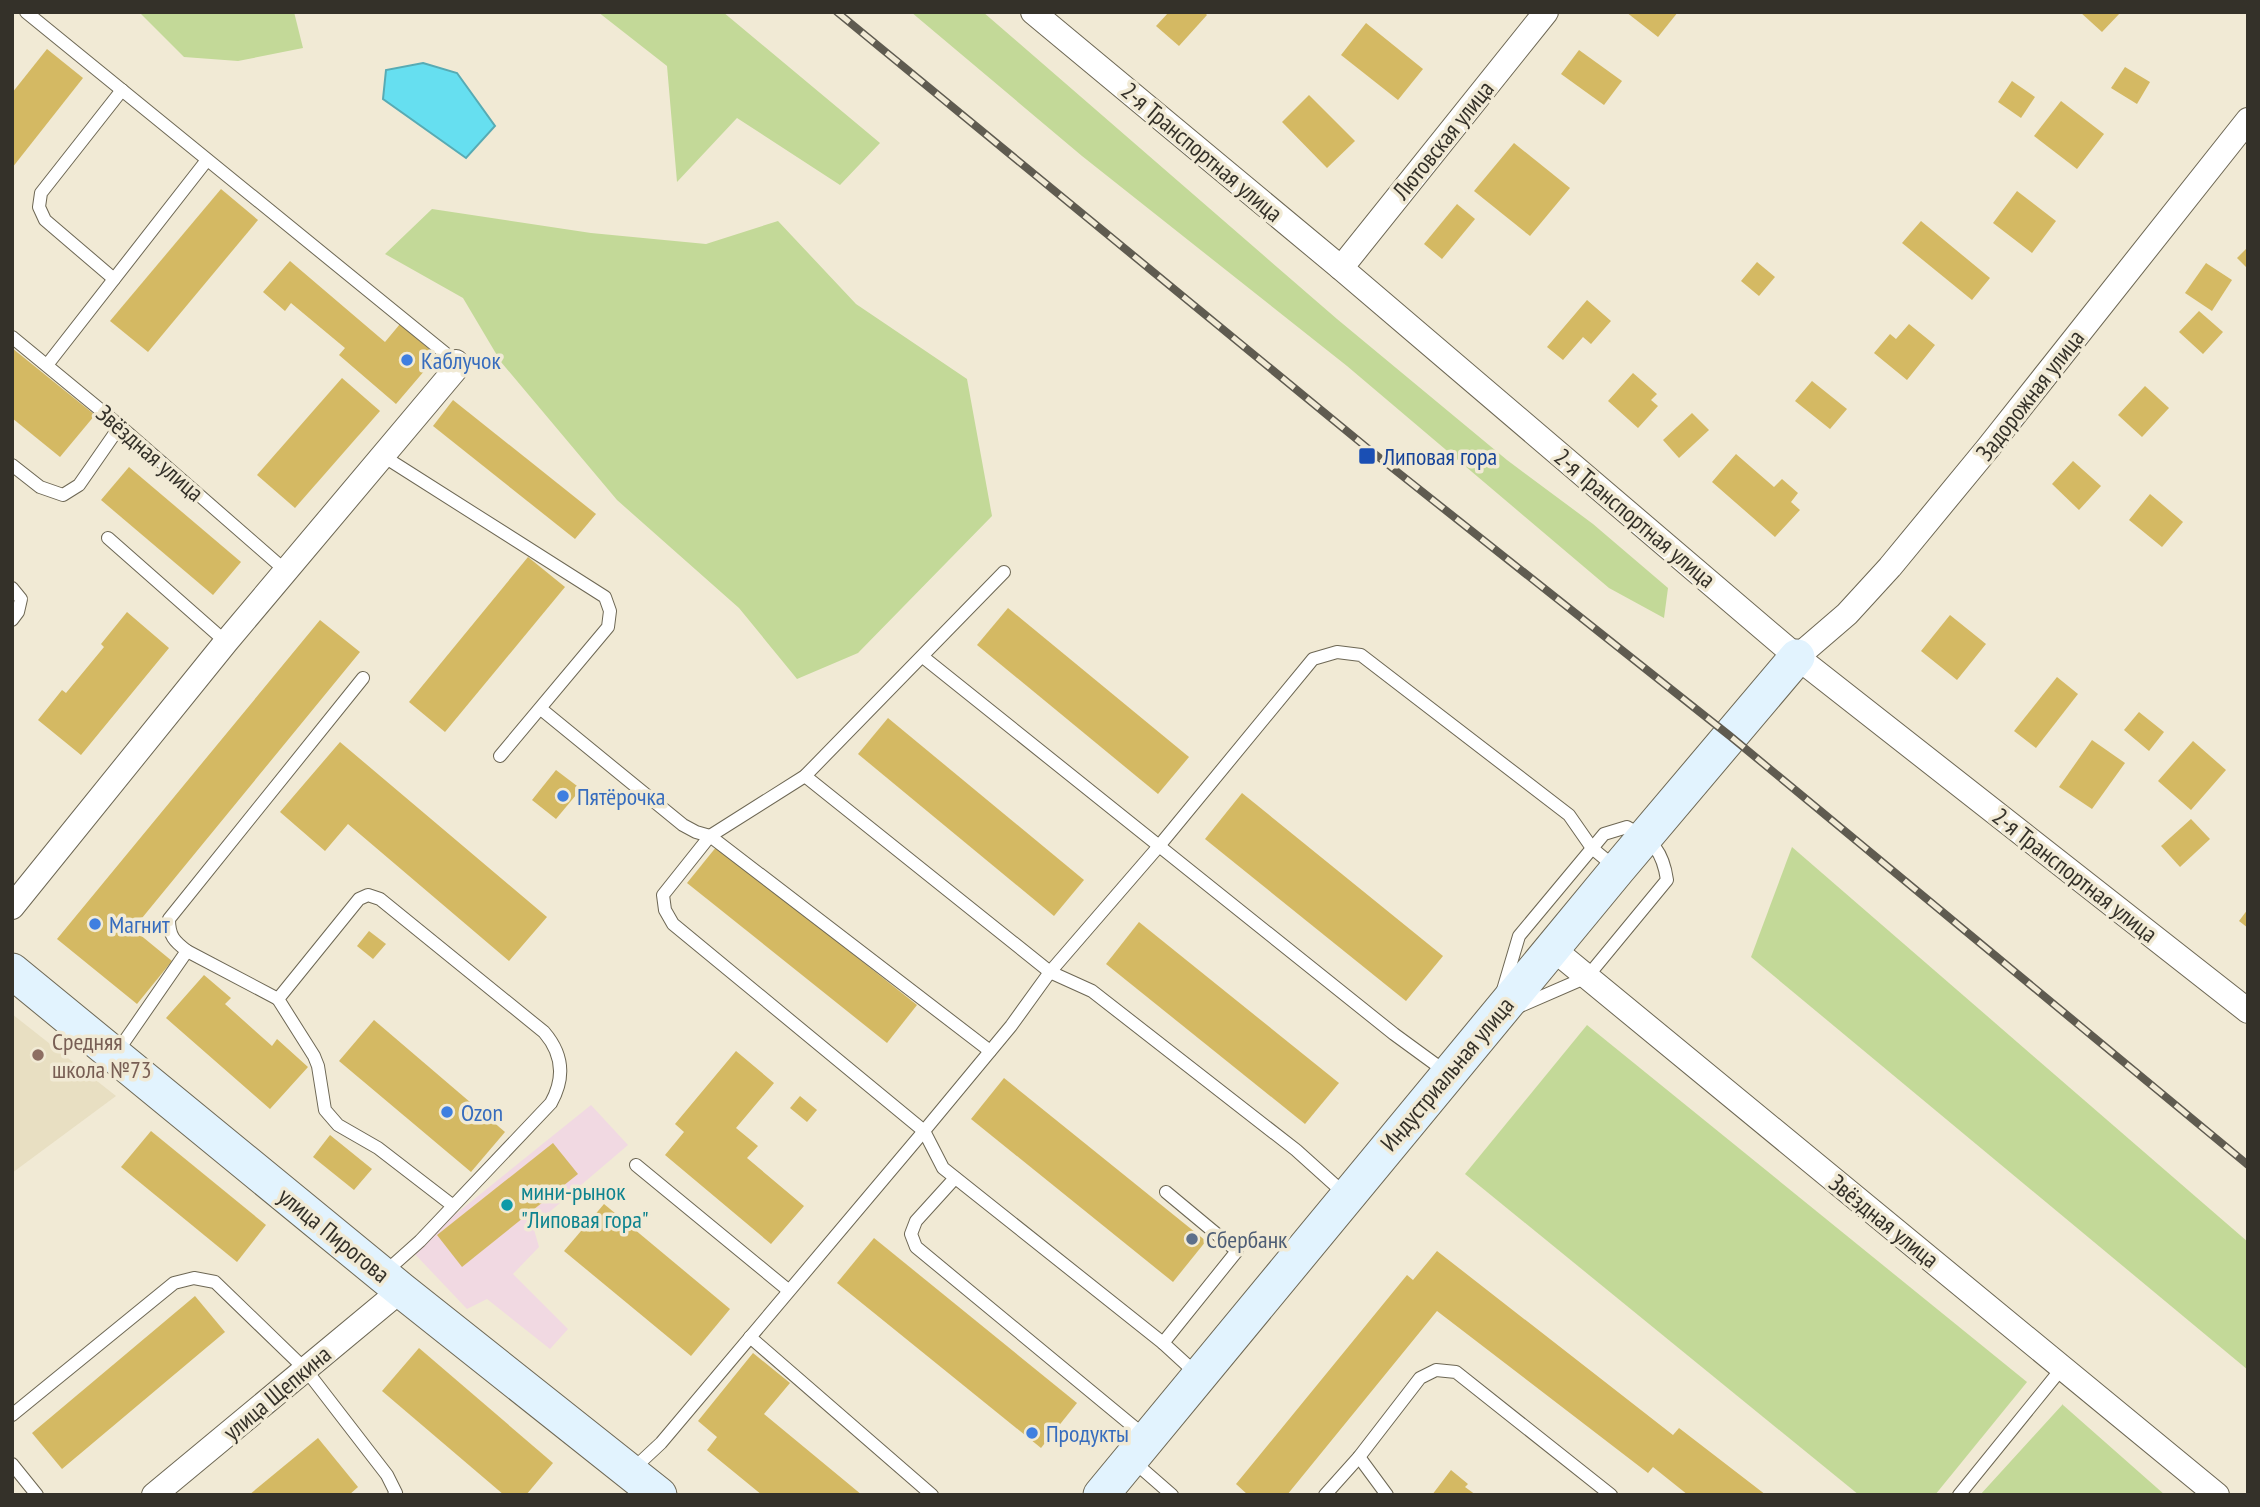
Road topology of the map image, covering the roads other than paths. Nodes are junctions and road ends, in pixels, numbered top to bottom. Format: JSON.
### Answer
{"nodes":[{"id":1,"x":26,"y":12,"type":"edge"},
{"id":2,"x":1033,"y":12,"type":"edge"},
{"id":3,"x":1546,"y":12,"type":"edge"},
{"id":4,"x":122,"y":90,"type":"junction"},
{"id":5,"x":2248,"y":120,"type":"edge"},
{"id":6,"x":207,"y":160,"type":"junction"},
{"id":7,"x":1341,"y":268,"type":"junction"},
{"id":8,"x":114,"y":279,"type":"junction"},
{"id":9,"x":12,"y":337,"type":"edge"},
{"id":10,"x":456,"y":362,"type":"joint"},
{"id":11,"x":47,"y":365,"type":"junction"},
{"id":12,"x":120,"y":426,"type":"junction"},
{"id":13,"x":383,"y":456,"type":"junction"},
{"id":14,"x":12,"y":465,"type":"edge"},
{"id":15,"x":108,"y":538,"type":"dead end"},
{"id":16,"x":286,"y":571,"type":"junction"},
{"id":17,"x":1004,"y":572,"type":"dead end"},
{"id":18,"x":12,"y":589,"type":"edge"},
{"id":19,"x":12,"y":620,"type":"edge"},
{"id":20,"x":226,"y":642,"type":"junction"},
{"id":21,"x":923,"y":657,"type":"junction"},
{"id":22,"x":1797,"y":657,"type":"junction"},
{"id":23,"x":363,"y":678,"type":"dead end"},
{"id":24,"x":541,"y":709,"type":"junction"},
{"id":25,"x":500,"y":757,"type":"dead end"},
{"id":26,"x":805,"y":776,"type":"junction"},
{"id":27,"x":710,"y":836,"type":"junction"},
{"id":28,"x":1645,"y":836,"type":"junction"},
{"id":29,"x":1159,"y":846,"type":"junction"},
{"id":30,"x":1604,"y":859,"type":"junction"},
{"id":31,"x":12,"y":907,"type":"edge"},
{"id":32,"x":1552,"y":948,"type":"junction"},
{"id":33,"x":187,"y":951,"type":"junction"},
{"id":34,"x":12,"y":971,"type":"edge"},
{"id":35,"x":1050,"y":972,"type":"junction"},
{"id":36,"x":1587,"y":977,"type":"junction"},
{"id":37,"x":278,"y":999,"type":"junction"},
{"id":38,"x":2248,"y":1011,"type":"edge"},
{"id":39,"x":1495,"y":1017,"type":"junction"},
{"id":40,"x":990,"y":1051,"type":"junction"},
{"id":41,"x":115,"y":1056,"type":"junction"},
{"id":42,"x":1448,"y":1074,"type":"junction"},
{"id":43,"x":924,"y":1131,"type":"junction"},
{"id":44,"x":636,"y":1166,"type":"dead end"},
{"id":45,"x":955,"y":1178,"type":"junction"},
{"id":46,"x":1166,"y":1192,"type":"dead end"},
{"id":47,"x":1347,"y":1195,"type":"junction"},
{"id":48,"x":452,"y":1205,"type":"junction"},
{"id":49,"x":392,"y":1283,"type":"junction"},
{"id":50,"x":788,"y":1290,"type":"junction"},
{"id":51,"x":750,"y":1337,"type":"junction"},
{"id":52,"x":1163,"y":1343,"type":"junction"},
{"id":53,"x":2062,"y":1367,"type":"junction"},
{"id":54,"x":306,"y":1370,"type":"junction"},
{"id":55,"x":1199,"y":1376,"type":"junction"},
{"id":56,"x":12,"y":1415,"type":"edge"},
{"id":57,"x":1139,"y":1448,"type":"junction"},
{"id":58,"x":1359,"y":1457,"type":"junction"},
{"id":59,"x":12,"y":1464,"type":"edge"},
{"id":60,"x":631,"y":1471,"type":"junction"},
{"id":61,"x":37,"y":1495,"type":"edge"},
{"id":62,"x":153,"y":1495,"type":"edge"},
{"id":63,"x":394,"y":1495,"type":"edge"},
{"id":64,"x":659,"y":1495,"type":"edge"},
{"id":65,"x":932,"y":1495,"type":"edge"},
{"id":66,"x":1101,"y":1495,"type":"edge"},
{"id":67,"x":1172,"y":1495,"type":"edge"},
{"id":68,"x":1325,"y":1495,"type":"edge"},
{"id":69,"x":1387,"y":1495,"type":"edge"},
{"id":70,"x":1612,"y":1495,"type":"edge"},
{"id":71,"x":1959,"y":1495,"type":"edge"},
{"id":72,"x":2217,"y":1495,"type":"edge"}],
"edges":[{"from":1,"to":4,"type":"lane"},
{"from":2,"to":7,"type":"street","name":"2-я Транспортная улица"},
{"from":3,"to":7,"type":"street","name":"Лютовская улица"},
{"from":4,"to":6,"type":"lane"},
{"from":4,"to":8,"type":"lane"},
{"from":5,"to":22,"type":"street","name":"Задорожная улица"},
{"from":6,"to":8,"type":"lane"},
{"from":6,"to":10,"type":"lane"},
{"from":7,"to":22,"type":"street","name":"2-я Транспортная улица"},
{"from":8,"to":11,"type":"lane"},
{"from":9,"to":11,"type":"lane","name":"Звёздная улица"},
{"from":10,"to":13,"type":"street"},
{"from":11,"to":12,"type":"lane","name":"Звёздная улица"},
{"from":12,"to":14,"type":"lane"},
{"from":12,"to":16,"type":"lane","name":"Звёздная улица"},
{"from":13,"to":16,"type":"street"},
{"from":13,"to":24,"type":"lane"},
{"from":15,"to":20,"type":"lane"},
{"from":16,"to":20,"type":"street"},
{"from":17,"to":21,"type":"lane"},
{"from":18,"to":19,"type":"lane"},
{"from":20,"to":31,"type":"street"},
{"from":21,"to":26,"type":"lane"},
{"from":21,"to":29,"type":"lane"},
{"from":22,"to":28,"type":"street","name":"Индустриальная улица"},
{"from":22,"to":38,"type":"street","name":"2-я Транспортная улица"},
{"from":23,"to":33,"type":"lane"},
{"from":24,"to":25,"type":"lane"},
{"from":24,"to":27,"type":"lane"},
{"from":26,"to":27,"type":"lane"},
{"from":26,"to":35,"type":"lane"},
{"from":27,"to":40,"type":"lane"},
{"from":27,"to":43,"type":"lane"},
{"from":28,"to":30,"type":"street","name":"Индустриальная улица"},
{"from":28,"to":36,"type":"lane"},
{"from":29,"to":30,"type":"lane"},
{"from":29,"to":35,"type":"lane"},
{"from":29,"to":42,"type":"lane"},
{"from":30,"to":32,"type":"street","name":"Индустриальная улица"},
{"from":30,"to":39,"type":"lane"},
{"from":32,"to":36,"type":"street","name":"Звёздная улица"},
{"from":32,"to":39,"type":"street","name":"Индустриальная улица"},
{"from":33,"to":37,"type":"lane"},
{"from":33,"to":41,"type":"lane"},
{"from":34,"to":41,"type":"street","name":"улица Пирогова"},
{"from":35,"to":40,"type":"lane"},
{"from":35,"to":47,"type":"lane"},
{"from":36,"to":39,"type":"lane"},
{"from":36,"to":53,"type":"street","name":"Звёздная улица"},
{"from":37,"to":48,"type":"lane"},
{"from":37,"to":48,"type":"lane"},
{"from":39,"to":42,"type":"street","name":"Индустриальная улица"},
{"from":40,"to":43,"type":"lane"},
{"from":41,"to":49,"type":"street","name":"улица Пирогова"},
{"from":42,"to":47,"type":"street","name":"Индустриальная улица"},
{"from":43,"to":45,"type":"lane"},
{"from":43,"to":50,"type":"lane"},
{"from":44,"to":50,"type":"lane"},
{"from":45,"to":52,"type":"lane"},
{"from":45,"to":57,"type":"lane"},
{"from":46,"to":52,"type":"lane"},
{"from":47,"to":55,"type":"street","name":"Индустриальная улица"},
{"from":48,"to":49,"type":"lane"},
{"from":49,"to":54,"type":"street","name":"улица Щепкина"},
{"from":49,"to":60,"type":"street","name":"улица Пирогова"},
{"from":50,"to":51,"type":"lane"},
{"from":51,"to":60,"type":"lane"},
{"from":51,"to":65,"type":"lane"},
{"from":52,"to":55,"type":"lane"},
{"from":53,"to":71,"type":"lane"},
{"from":53,"to":72,"type":"street","name":"Звёздная улица"},
{"from":54,"to":56,"type":"lane"},
{"from":54,"to":62,"type":"street","name":"улица Щепкина"},
{"from":54,"to":63,"type":"lane"},
{"from":55,"to":57,"type":"street","name":"Индустриальная улица"},
{"from":57,"to":66,"type":"street","name":"Индустриальная улица"},
{"from":57,"to":67,"type":"lane"},
{"from":58,"to":68,"type":"lane"},
{"from":58,"to":69,"type":"lane"},
{"from":58,"to":70,"type":"lane"},
{"from":59,"to":61,"type":"lane"},
{"from":60,"to":64,"type":"street","name":"улица Пирогова"}]}
